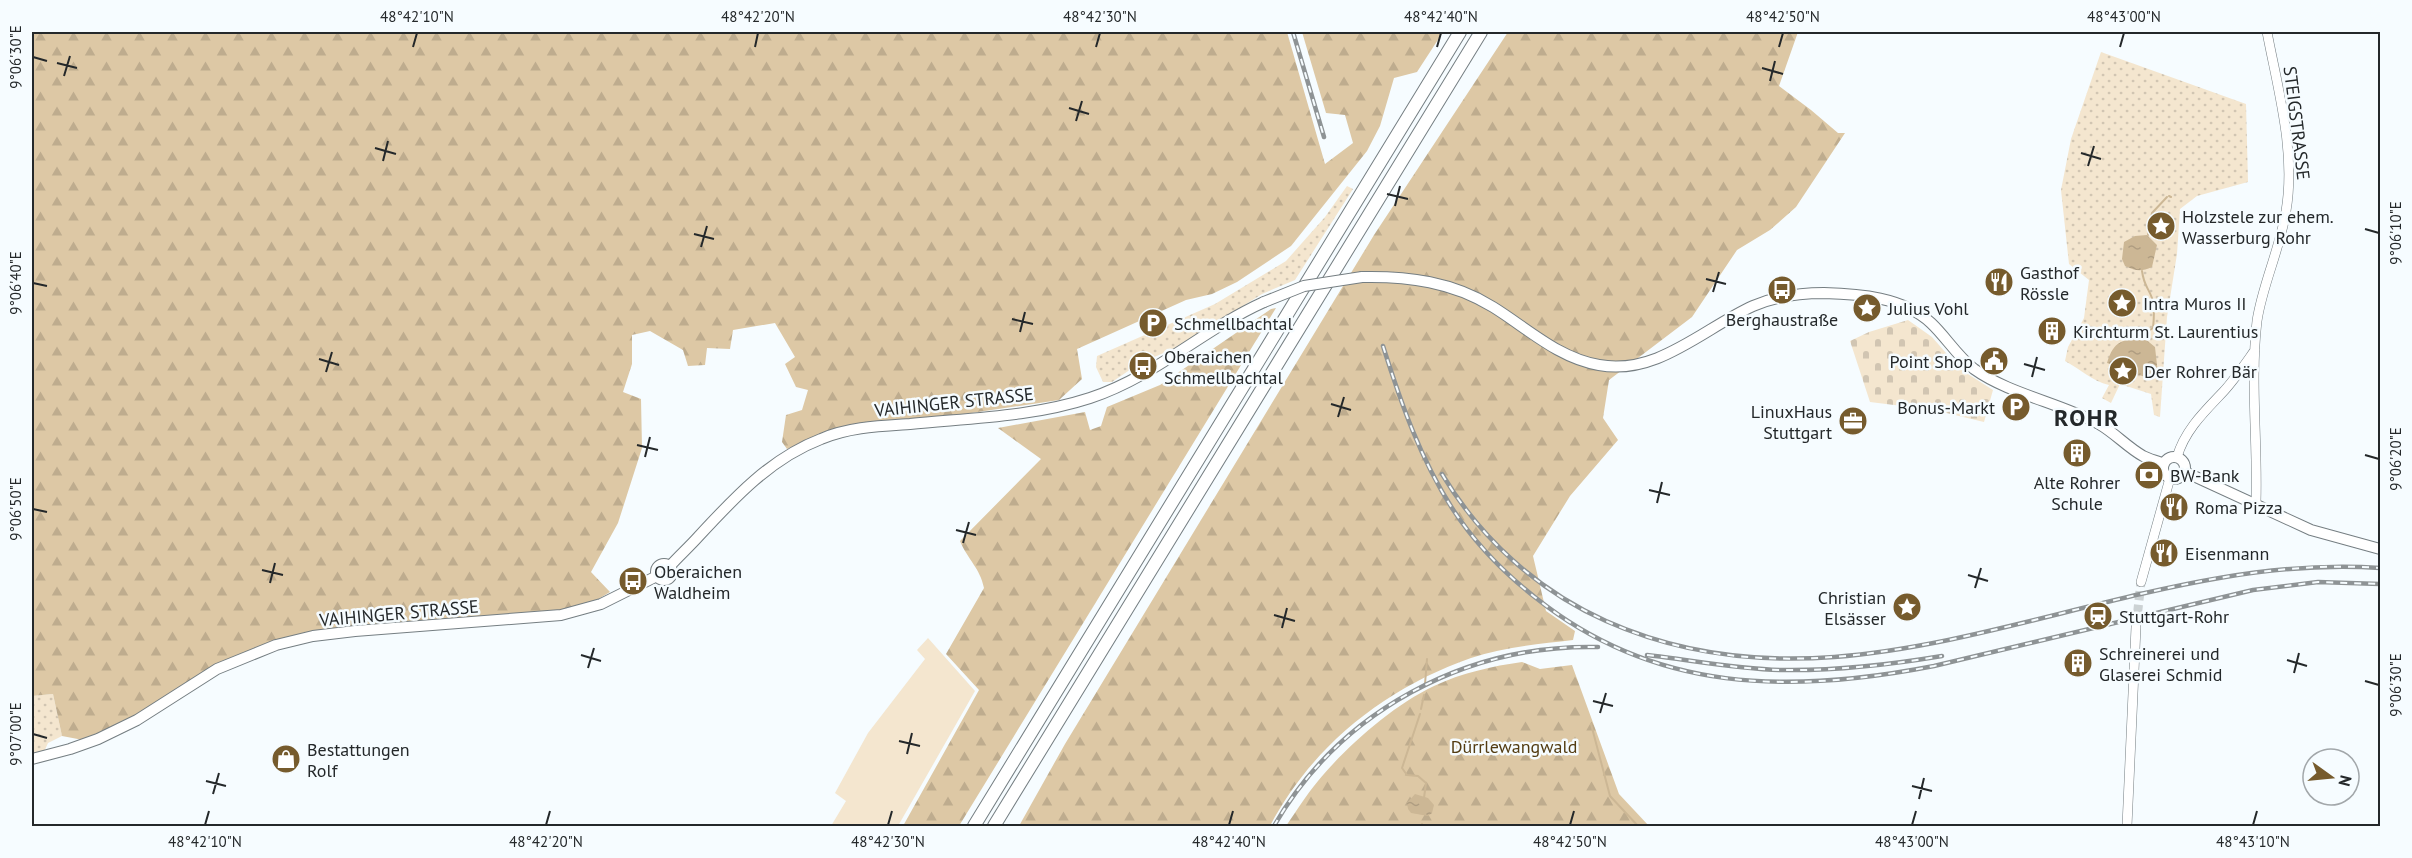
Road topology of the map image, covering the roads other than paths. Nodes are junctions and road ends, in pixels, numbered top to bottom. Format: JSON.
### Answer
{"nodes":[{"id":1,"x":1460,"y":32,"type":"edge"},
{"id":2,"x":1481,"y":32,"type":"edge"},
{"id":3,"x":2267,"y":32,"type":"edge"},
{"id":4,"x":2255,"y":350,"type":"junction"},
{"id":5,"x":2242,"y":368,"type":"junction"},
{"id":6,"x":2256,"y":372,"type":"junction"},
{"id":7,"x":2177,"y":457,"type":"junction"},
{"id":8,"x":2159,"y":462,"type":"junction"},
{"id":9,"x":2185,"y":472,"type":"junction"},
{"id":10,"x":2170,"y":478,"type":"junction"},
{"id":11,"x":2256,"y":503,"type":"junction"},
{"id":12,"x":2380,"y":549,"type":"edge"},
{"id":13,"x":2141,"y":582,"type":"tunnel mouth"},
{"id":14,"x":2136,"y":627,"type":"tunnel mouth"},
{"id":15,"x":32,"y":759,"type":"edge"},
{"id":16,"x":974,"y":826,"type":"edge"},
{"id":17,"x":994,"y":826,"type":"edge"},
{"id":18,"x":2127,"y":826,"type":"edge"}],
"edges":[{"from":1,"to":16,"type":"highway"},
{"from":2,"to":17,"type":"highway"},
{"from":3,"to":4,"type":"street","name":"STEIGSTRASSE"},
{"from":4,"to":5,"type":"street"},
{"from":4,"to":6,"type":"street","name":"STEIGSTRASSE"},
{"from":5,"to":6,"type":"street"},
{"from":5,"to":7,"type":"street"},
{"from":6,"to":11,"type":"street","name":"STEIGSTRASSE"},
{"from":7,"to":8,"type":"main road"},
{"from":7,"to":9,"type":"main road"},
{"from":8,"to":10,"type":"main road"},
{"from":8,"to":15,"type":"main road","name":"VAIHINGER STRASSE","bridge":true},
{"from":9,"to":10,"type":"main road"},
{"from":9,"to":11,"type":"main road"},
{"from":10,"to":13,"type":"street"},
{"from":11,"to":12,"type":"main road"},
{"from":14,"to":18,"type":"street"}]}
